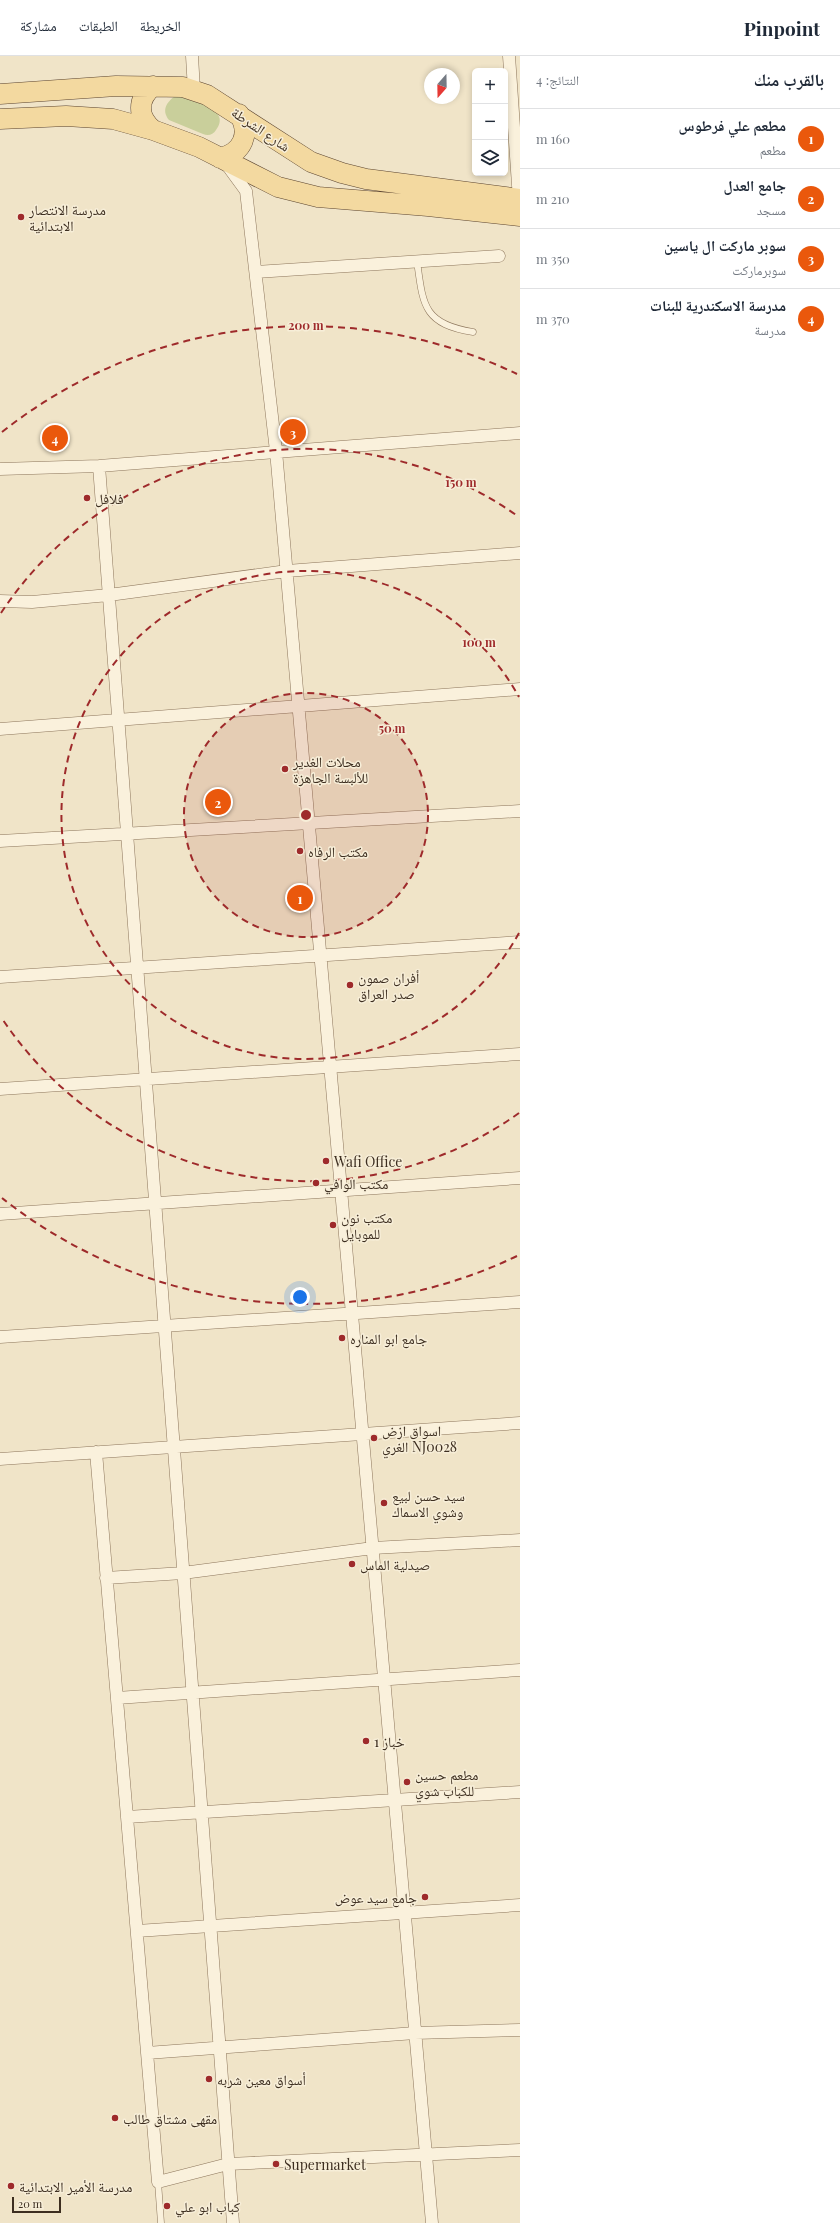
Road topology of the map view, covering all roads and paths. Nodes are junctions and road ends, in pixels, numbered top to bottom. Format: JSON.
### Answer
{"nodes":[{"id":1,"x":192,"y":56,"type":"edge"},
{"id":2,"x":509,"y":56,"type":"edge"},
{"id":3,"x":152,"y":86,"type":"junction"},
{"id":4,"x":194,"y":90,"type":"junction"},
{"id":5,"x":0,"y":94,"type":"edge"},
{"id":6,"x":239,"y":114,"type":"junction"},
{"id":7,"x":0,"y":119,"type":"edge"},
{"id":8,"x":153,"y":130,"type":"junction"},
{"id":9,"x":220,"y":158,"type":"junction"},
{"id":10,"x":520,"y":205,"type":"edge"},
{"id":11,"x":499,"y":256,"type":"dead end"},
{"id":12,"x":417,"y":261,"type":"junction"},
{"id":13,"x":256,"y":272,"type":"junction"},
{"id":14,"x":473,"y":332,"type":"dead end"},
{"id":15,"x":520,"y":433,"type":"edge"},
{"id":16,"x":276,"y":451,"type":"junction"},
{"id":17,"x":99,"y":466,"type":"junction"},
{"id":18,"x":0,"y":470,"type":"edge"},
{"id":19,"x":520,"y":553,"type":"edge"},
{"id":20,"x":287,"y":571,"type":"junction"},
{"id":21,"x":109,"y":595,"type":"junction"},
{"id":22,"x":0,"y":602,"type":"edge"},
{"id":23,"x":520,"y":689,"type":"edge"},
{"id":24,"x":299,"y":706,"type":"junction"},
{"id":25,"x":118,"y":720,"type":"junction"},
{"id":26,"x":0,"y":729,"type":"edge"},
{"id":27,"x":520,"y":811,"type":"edge"},
{"id":28,"x":309,"y":823,"type":"junction"},
{"id":29,"x":127,"y":834,"type":"junction"},
{"id":30,"x":0,"y":841,"type":"edge"},
{"id":31,"x":520,"y":942,"type":"edge"},
{"id":32,"x":321,"y":956,"type":"junction"},
{"id":33,"x":137,"y":968,"type":"junction"},
{"id":34,"x":0,"y":977,"type":"edge"},
{"id":35,"x":520,"y":1054,"type":"edge"},
{"id":36,"x":330,"y":1067,"type":"junction"},
{"id":37,"x":146,"y":1080,"type":"junction"},
{"id":38,"x":0,"y":1089,"type":"edge"},
{"id":39,"x":520,"y":1178,"type":"edge"},
{"id":40,"x":341,"y":1190,"type":"junction"},
{"id":41,"x":155,"y":1203,"type":"junction"},
{"id":42,"x":0,"y":1214,"type":"edge"},
{"id":43,"x":520,"y":1302,"type":"edge"},
{"id":44,"x":352,"y":1313,"type":"junction"},
{"id":45,"x":164,"y":1326,"type":"junction"},
{"id":46,"x":0,"y":1337,"type":"edge"},
{"id":47,"x":520,"y":1423,"type":"edge"},
{"id":48,"x":363,"y":1434,"type":"junction"},
{"id":49,"x":174,"y":1447,"type":"junction"},
{"id":50,"x":96,"y":1452,"type":"junction"},
{"id":51,"x":0,"y":1459,"type":"edge"},
{"id":52,"x":520,"y":1540,"type":"edge"},
{"id":53,"x":373,"y":1548,"type":"junction"},
{"id":54,"x":184,"y":1573,"type":"junction"},
{"id":55,"x":106,"y":1578,"type":"junction"},
{"id":56,"x":520,"y":1670,"type":"edge"},
{"id":57,"x":384,"y":1680,"type":"junction"},
{"id":58,"x":192,"y":1692,"type":"junction"},
{"id":59,"x":117,"y":1698,"type":"junction"},
{"id":60,"x":520,"y":1792,"type":"edge"},
{"id":61,"x":395,"y":1800,"type":"junction"},
{"id":62,"x":202,"y":1812,"type":"junction"},
{"id":63,"x":127,"y":1817,"type":"junction"},
{"id":64,"x":520,"y":1905,"type":"edge"},
{"id":65,"x":404,"y":1913,"type":"junction"},
{"id":66,"x":210,"y":1926,"type":"junction"},
{"id":67,"x":137,"y":1930,"type":"junction"},
{"id":68,"x":520,"y":2030,"type":"edge"},
{"id":69,"x":415,"y":2033,"type":"junction"},
{"id":70,"x":220,"y":2049,"type":"junction"},
{"id":71,"x":147,"y":2053,"type":"junction"},
{"id":72,"x":520,"y":2150,"type":"edge"},
{"id":73,"x":426,"y":2155,"type":"junction"},
{"id":74,"x":228,"y":2164,"type":"junction"},
{"id":75,"x":158,"y":2182,"type":"junction"},
{"id":76,"x":161,"y":2223,"type":"edge"},
{"id":77,"x":233,"y":2223,"type":"edge"},
{"id":78,"x":432,"y":2223,"type":"edge"}],
"edges":[{"from":1,"to":4,"type":"street"},
{"from":2,"to":10,"type":"street"},
{"from":3,"to":4,"type":"main road","name":"شارع الشرطة"},
{"from":3,"to":5,"type":"main road","name":"شارع الشرطة"},
{"from":3,"to":8,"type":"main road"},
{"from":4,"to":6,"type":"main road","name":"شارع الشرطة"},
{"from":6,"to":9,"type":"main road"},
{"from":6,"to":10,"type":"main road","name":"شارع الشرطة"},
{"from":7,"to":8,"type":"main road"},
{"from":8,"to":9,"type":"main road"},
{"from":9,"to":10,"type":"main road"},
{"from":9,"to":13,"type":"street"},
{"from":11,"to":12,"type":"street"},
{"from":12,"to":13,"type":"street"},
{"from":12,"to":14,"type":"lane"},
{"from":13,"to":16,"type":"street"},
{"from":15,"to":16,"type":"street"},
{"from":16,"to":17,"type":"street"},
{"from":16,"to":20,"type":"street"},
{"from":17,"to":18,"type":"street"},
{"from":17,"to":21,"type":"street"},
{"from":19,"to":20,"type":"street"},
{"from":20,"to":21,"type":"street"},
{"from":20,"to":24,"type":"street"},
{"from":21,"to":22,"type":"street"},
{"from":21,"to":25,"type":"street"},
{"from":23,"to":24,"type":"street"},
{"from":24,"to":25,"type":"street"},
{"from":24,"to":28,"type":"street"},
{"from":25,"to":26,"type":"street"},
{"from":25,"to":29,"type":"street"},
{"from":27,"to":28,"type":"street"},
{"from":28,"to":29,"type":"street"},
{"from":28,"to":32,"type":"street"},
{"from":29,"to":30,"type":"street"},
{"from":29,"to":33,"type":"street"},
{"from":31,"to":32,"type":"street"},
{"from":32,"to":33,"type":"street"},
{"from":32,"to":36,"type":"street"},
{"from":33,"to":34,"type":"street"},
{"from":33,"to":37,"type":"street"},
{"from":35,"to":36,"type":"street"},
{"from":36,"to":37,"type":"street"},
{"from":36,"to":40,"type":"street"},
{"from":37,"to":38,"type":"street"},
{"from":37,"to":41,"type":"street"},
{"from":39,"to":40,"type":"street"},
{"from":40,"to":41,"type":"street"},
{"from":40,"to":44,"type":"street"},
{"from":41,"to":42,"type":"street"},
{"from":41,"to":45,"type":"street"},
{"from":43,"to":44,"type":"street"},
{"from":44,"to":45,"type":"street"},
{"from":44,"to":48,"type":"street"},
{"from":45,"to":46,"type":"street"},
{"from":45,"to":49,"type":"street"},
{"from":47,"to":48,"type":"street"},
{"from":48,"to":49,"type":"street"},
{"from":48,"to":53,"type":"street"},
{"from":49,"to":50,"type":"street"},
{"from":49,"to":54,"type":"street"},
{"from":50,"to":51,"type":"street"},
{"from":50,"to":55,"type":"street"},
{"from":52,"to":53,"type":"street"},
{"from":53,"to":54,"type":"street"},
{"from":53,"to":57,"type":"street"},
{"from":54,"to":55,"type":"street"},
{"from":54,"to":58,"type":"street"},
{"from":55,"to":59,"type":"street"},
{"from":56,"to":57,"type":"street"},
{"from":57,"to":58,"type":"street"},
{"from":57,"to":61,"type":"street"},
{"from":58,"to":59,"type":"street"},
{"from":58,"to":62,"type":"street"},
{"from":59,"to":63,"type":"street"},
{"from":60,"to":61,"type":"street"},
{"from":61,"to":62,"type":"street"},
{"from":61,"to":65,"type":"street"},
{"from":62,"to":63,"type":"street"},
{"from":62,"to":66,"type":"street"},
{"from":63,"to":67,"type":"street"},
{"from":64,"to":65,"type":"street"},
{"from":65,"to":66,"type":"street"},
{"from":65,"to":69,"type":"street"},
{"from":66,"to":67,"type":"street"},
{"from":66,"to":70,"type":"street"},
{"from":67,"to":71,"type":"street"},
{"from":68,"to":69,"type":"street"},
{"from":69,"to":70,"type":"street"},
{"from":69,"to":73,"type":"street"},
{"from":70,"to":71,"type":"street"},
{"from":70,"to":74,"type":"street"},
{"from":71,"to":75,"type":"street"},
{"from":72,"to":73,"type":"street"},
{"from":73,"to":74,"type":"street"},
{"from":73,"to":78,"type":"street"},
{"from":74,"to":75,"type":"street"},
{"from":74,"to":77,"type":"street"},
{"from":75,"to":76,"type":"lane"}]}
